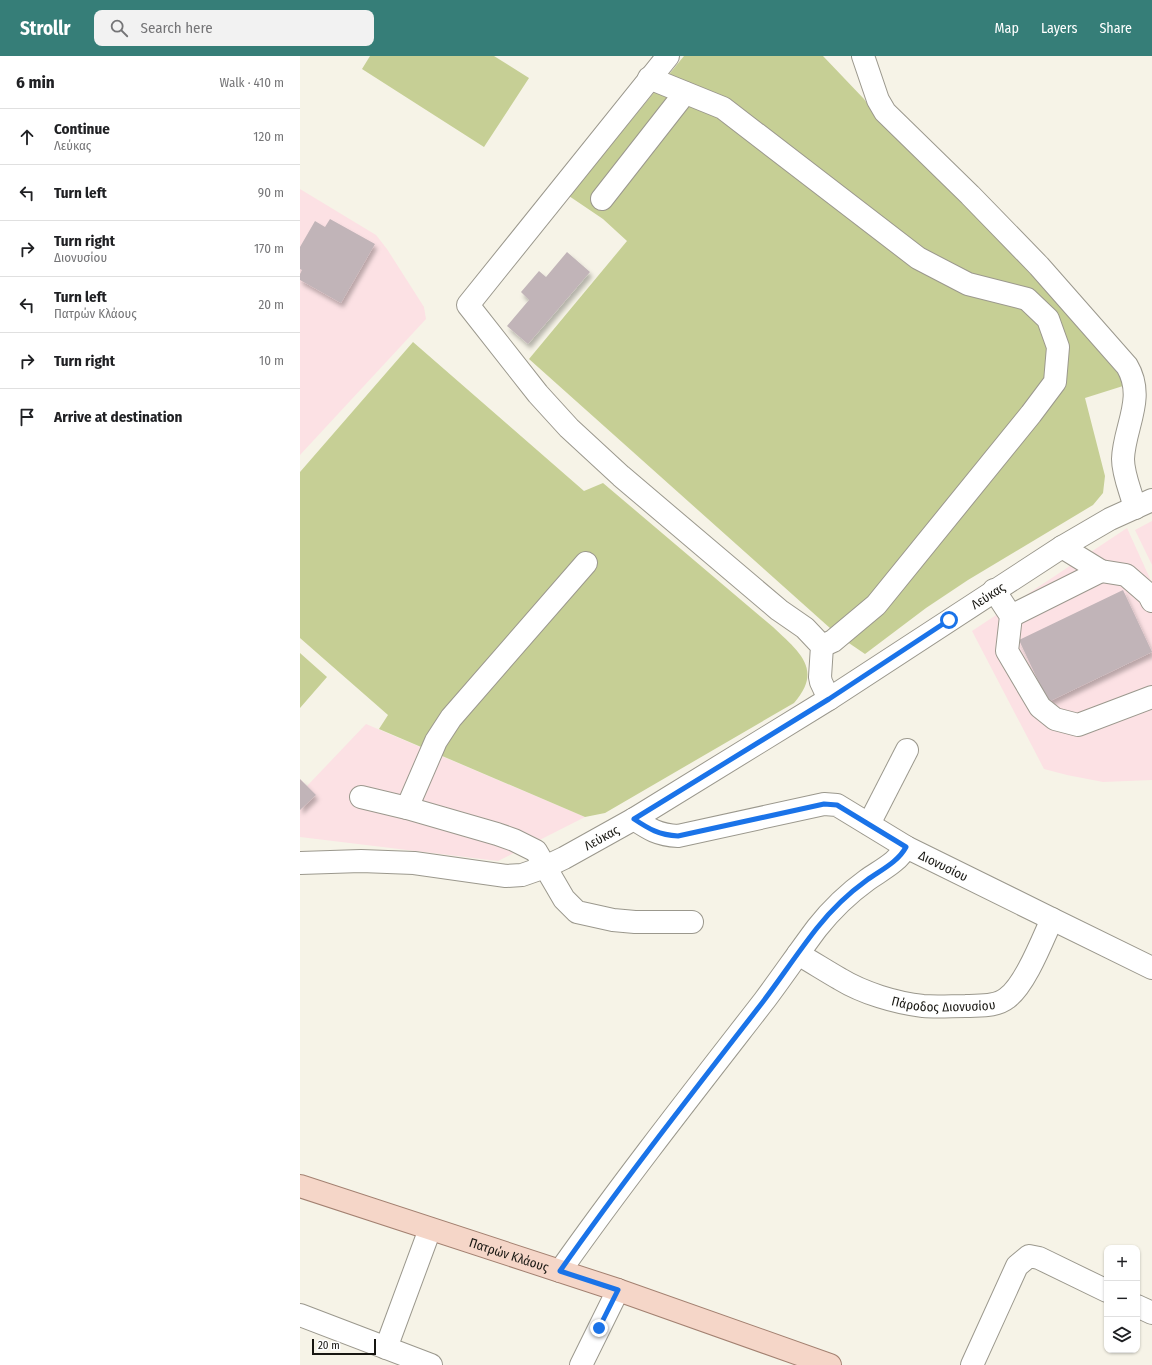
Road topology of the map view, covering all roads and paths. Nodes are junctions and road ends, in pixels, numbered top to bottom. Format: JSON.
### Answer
{"nodes":[{"id":1,"x":668,"y":56,"type":"edge"},
{"id":2,"x":863,"y":56,"type":"edge"},
{"id":3,"x":649,"y":78,"type":"junction"},
{"id":4,"x":685,"y":93,"type":"junction"},
{"id":5,"x":602,"y":199,"type":"dead end"},
{"id":6,"x":1143,"y":504,"type":"edge"},
{"id":7,"x":1062,"y":547,"type":"junction"},
{"id":8,"x":586,"y":563,"type":"dead end"},
{"id":9,"x":1101,"y":571,"type":"junction"},
{"id":10,"x":994,"y":590,"type":"junction"},
{"id":11,"x":1152,"y":601,"type":"edge"},
{"id":12,"x":1011,"y":616,"type":"junction"},
{"id":13,"x":822,"y":646,"type":"junction"},
{"id":14,"x":1152,"y":697,"type":"edge"},
{"id":15,"x":829,"y":699,"type":"junction"},
{"id":16,"x":907,"y":750,"type":"dead end"},
{"id":17,"x":361,"y":797,"type":"dead end"},
{"id":18,"x":407,"y":808,"type":"junction"},
{"id":19,"x":634,"y":819,"type":"junction"},
{"id":20,"x":869,"y":824,"type":"junction"},
{"id":21,"x":906,"y":847,"type":"junction"},
{"id":22,"x":300,"y":863,"type":"edge"},
{"id":23,"x":545,"y":867,"type":"junction"},
{"id":24,"x":1052,"y":919,"type":"junction"},
{"id":25,"x":692,"y":922,"type":"dead end"},
{"id":26,"x":798,"y":954,"type":"junction"},
{"id":27,"x":1152,"y":968,"type":"edge"},
{"id":28,"x":300,"y":1186,"type":"edge"},
{"id":29,"x":430,"y":1229,"type":"junction"},
{"id":30,"x":560,"y":1271,"type":"junction"},
{"id":31,"x":618,"y":1290,"type":"junction"},
{"id":32,"x":1104,"y":1290,"type":"edge"},
{"id":33,"x":1140,"y":1307,"type":"edge"},
{"id":34,"x":1152,"y":1313,"type":"edge"},
{"id":35,"x":300,"y":1315,"type":"edge"},
{"id":36,"x":386,"y":1348,"type":"junction"},
{"id":37,"x":431,"y":1365,"type":"edge"},
{"id":38,"x":581,"y":1365,"type":"edge"},
{"id":39,"x":830,"y":1365,"type":"edge"},
{"id":40,"x":972,"y":1365,"type":"edge"}],
"edges":[{"from":1,"to":3,"type":"street"},
{"from":2,"to":6,"type":"street"},
{"from":3,"to":4,"type":"street"},
{"from":3,"to":13,"type":"street"},
{"from":4,"to":5,"type":"street"},
{"from":4,"to":13,"type":"street"},
{"from":6,"to":7,"type":"street","name":"Λεύκας"},
{"from":7,"to":9,"type":"street"},
{"from":7,"to":10,"type":"street","name":"Λεύκας"},
{"from":8,"to":18,"type":"street"},
{"from":9,"to":11,"type":"street"},
{"from":9,"to":12,"type":"street"},
{"from":10,"to":12,"type":"street"},
{"from":10,"to":15,"type":"street","name":"Λεύκας"},
{"from":12,"to":14,"type":"street"},
{"from":13,"to":15,"type":"street"},
{"from":15,"to":19,"type":"street","name":"Λεύκας"},
{"from":16,"to":20,"type":"street"},
{"from":17,"to":18,"type":"street"},
{"from":18,"to":23,"type":"street"},
{"from":19,"to":20,"type":"street"},
{"from":19,"to":23,"type":"street","name":"Λεύκας"},
{"from":20,"to":21,"type":"street"},
{"from":21,"to":24,"type":"street","name":"Διονυσίου"},
{"from":21,"to":26,"type":"street","name":"Διονυσίου"},
{"from":22,"to":23,"type":"street","name":"Λεύκας"},
{"from":23,"to":25,"type":"street"},
{"from":24,"to":26,"type":"street","name":"Πάροδος Διονυσίου"},
{"from":24,"to":27,"type":"street","name":"Διονυσίου"},
{"from":26,"to":30,"type":"street","name":"Διονυσίου"},
{"from":28,"to":29,"type":"main road","name":"Πατρών Κλάους"},
{"from":29,"to":30,"type":"main road","name":"Πατρών Κλάους"},
{"from":29,"to":36,"type":"street"},
{"from":30,"to":31,"type":"main road","name":"Πατρών Κλάους"},
{"from":31,"to":38,"type":"street"},
{"from":31,"to":39,"type":"main road","name":"Πατρών Κλάους"},
{"from":32,"to":40,"type":"street"},
{"from":33,"to":34,"type":"street"},
{"from":35,"to":36,"type":"street"},
{"from":36,"to":37,"type":"street"}]}
